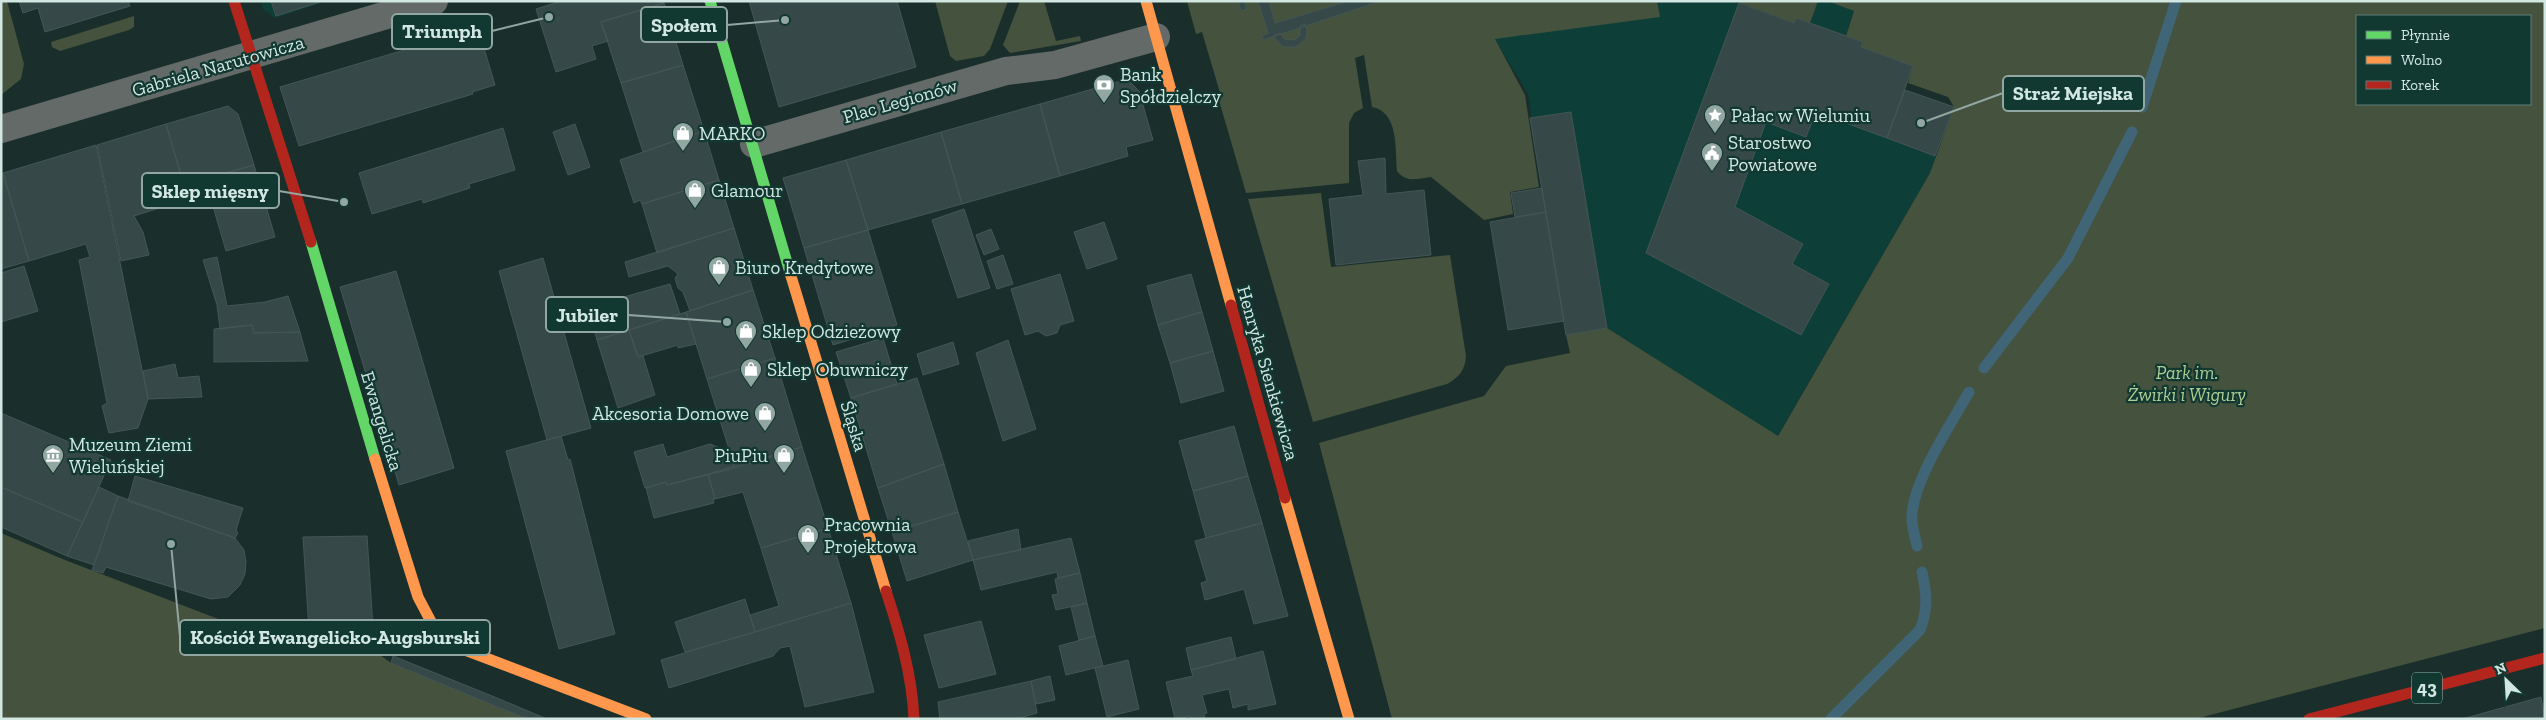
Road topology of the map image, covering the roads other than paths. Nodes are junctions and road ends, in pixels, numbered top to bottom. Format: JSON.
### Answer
{"nodes":[{"id":1,"x":234,"y":1,"type":"edge"},
{"id":2,"x":434,"y":1,"type":"edge"},
{"id":3,"x":710,"y":1,"type":"edge"},
{"id":4,"x":1146,"y":1,"type":"edge"},
{"id":5,"x":1156,"y":37,"type":"junction"},
{"id":6,"x":252,"y":56,"type":"junction"},
{"id":7,"x":1,"y":129,"type":"edge"},
{"id":8,"x":754,"y":144,"type":"junction"},
{"id":9,"x":2545,"y":658,"type":"edge"},
{"id":10,"x":1342,"y":716,"type":"edge"},
{"id":11,"x":646,"y":719,"type":"edge"},
{"id":12,"x":914,"y":719,"type":"edge"},
{"id":13,"x":2309,"y":719,"type":"edge"}],
"edges":[{"from":1,"to":6,"type":"street","name":"Ewangelicka"},
{"from":2,"to":6,"type":"street","name":"Gabriela Narutowicza"},
{"from":3,"to":8,"type":"street"},
{"from":4,"to":5,"type":"street"},
{"from":5,"to":8,"type":"street","name":"Plac Legionów"},
{"from":5,"to":10,"type":"street","name":"Henryka Sienkiewicza"},
{"from":6,"to":7,"type":"street","name":"Gabriela Narutowicza"},
{"from":6,"to":11,"type":"street","name":"Ewangelicka"},
{"from":8,"to":12,"type":"street","name":"Śląska"},
{"from":9,"to":13,"type":"street","number":"43"}]}
